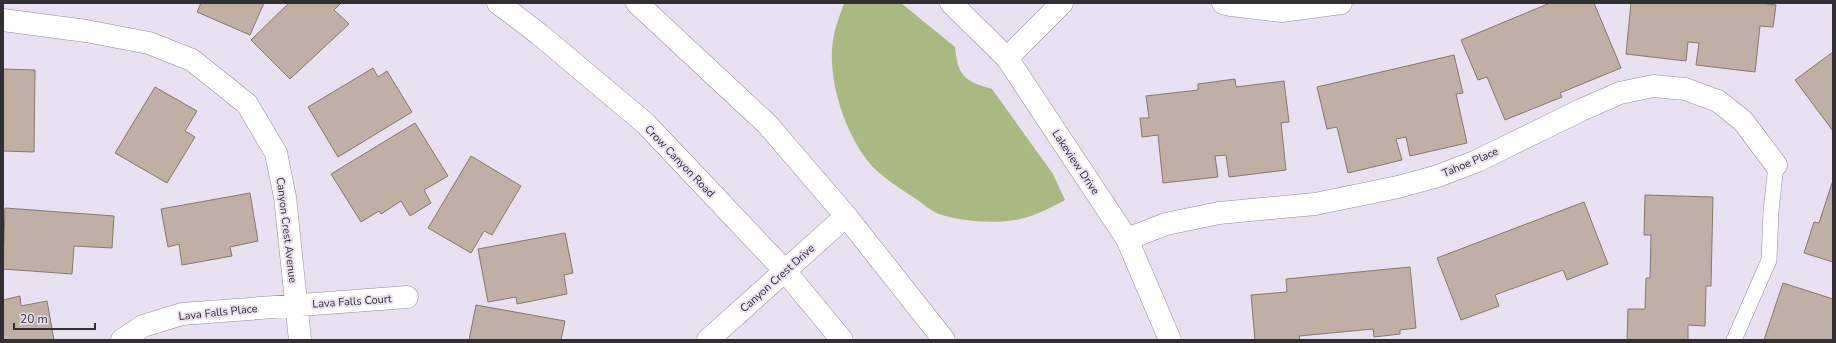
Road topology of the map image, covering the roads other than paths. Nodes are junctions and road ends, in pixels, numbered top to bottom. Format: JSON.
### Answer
{"nodes":[{"id":1,"x":498,"y":3,"type":"edge"},
{"id":2,"x":637,"y":3,"type":"edge"},
{"id":3,"x":951,"y":3,"type":"edge"},
{"id":4,"x":1062,"y":3,"type":"edge"},
{"id":5,"x":1223,"y":3,"type":"edge"},
{"id":6,"x":1341,"y":3,"type":"edge"},
{"id":7,"x":3,"y":20,"type":"edge"},
{"id":8,"x":1006,"y":58,"type":"junction"},
{"id":9,"x":1776,"y":165,"type":"joint"},
{"id":10,"x":846,"y":216,"type":"junction"},
{"id":11,"x":1127,"y":239,"type":"junction"},
{"id":12,"x":785,"y":271,"type":"junction"},
{"id":13,"x":407,"y":297,"type":"dead end"},
{"id":14,"x":296,"y":304,"type":"junction"},
{"id":15,"x":122,"y":340,"type":"edge"},
{"id":16,"x":300,"y":340,"type":"edge"},
{"id":17,"x":708,"y":340,"type":"edge"},
{"id":18,"x":842,"y":340,"type":"edge"},
{"id":19,"x":944,"y":340,"type":"edge"},
{"id":20,"x":1170,"y":340,"type":"edge"},
{"id":21,"x":1734,"y":340,"type":"edge"}],
"edges":[{"from":1,"to":12,"type":"street","name":"Crow Canyon Road"},
{"from":2,"to":10,"type":"street"},
{"from":3,"to":8,"type":"street","name":"Lakeview Drive"},
{"from":4,"to":8,"type":"street"},
{"from":5,"to":6,"type":"street"},
{"from":7,"to":14,"type":"street","name":"Canyon Crest Avenue"},
{"from":8,"to":11,"type":"street","name":"Lakeview Drive"},
{"from":9,"to":11,"type":"street","name":"Tahoe Place"},
{"from":9,"to":21,"type":"lane"},
{"from":10,"to":12,"type":"street","name":"Canyon Crest Drive"},
{"from":10,"to":19,"type":"street"},
{"from":11,"to":20,"type":"street","name":"Lakeview Drive"},
{"from":12,"to":17,"type":"street","name":"Canyon Crest Drive"},
{"from":12,"to":18,"type":"street","name":"Crow Canyon Road"},
{"from":13,"to":14,"type":"street","name":"Lava Falls Court"},
{"from":14,"to":15,"type":"street","name":"Lava Falls Place"},
{"from":14,"to":16,"type":"street","name":"Canyon Crest Avenue"}]}
